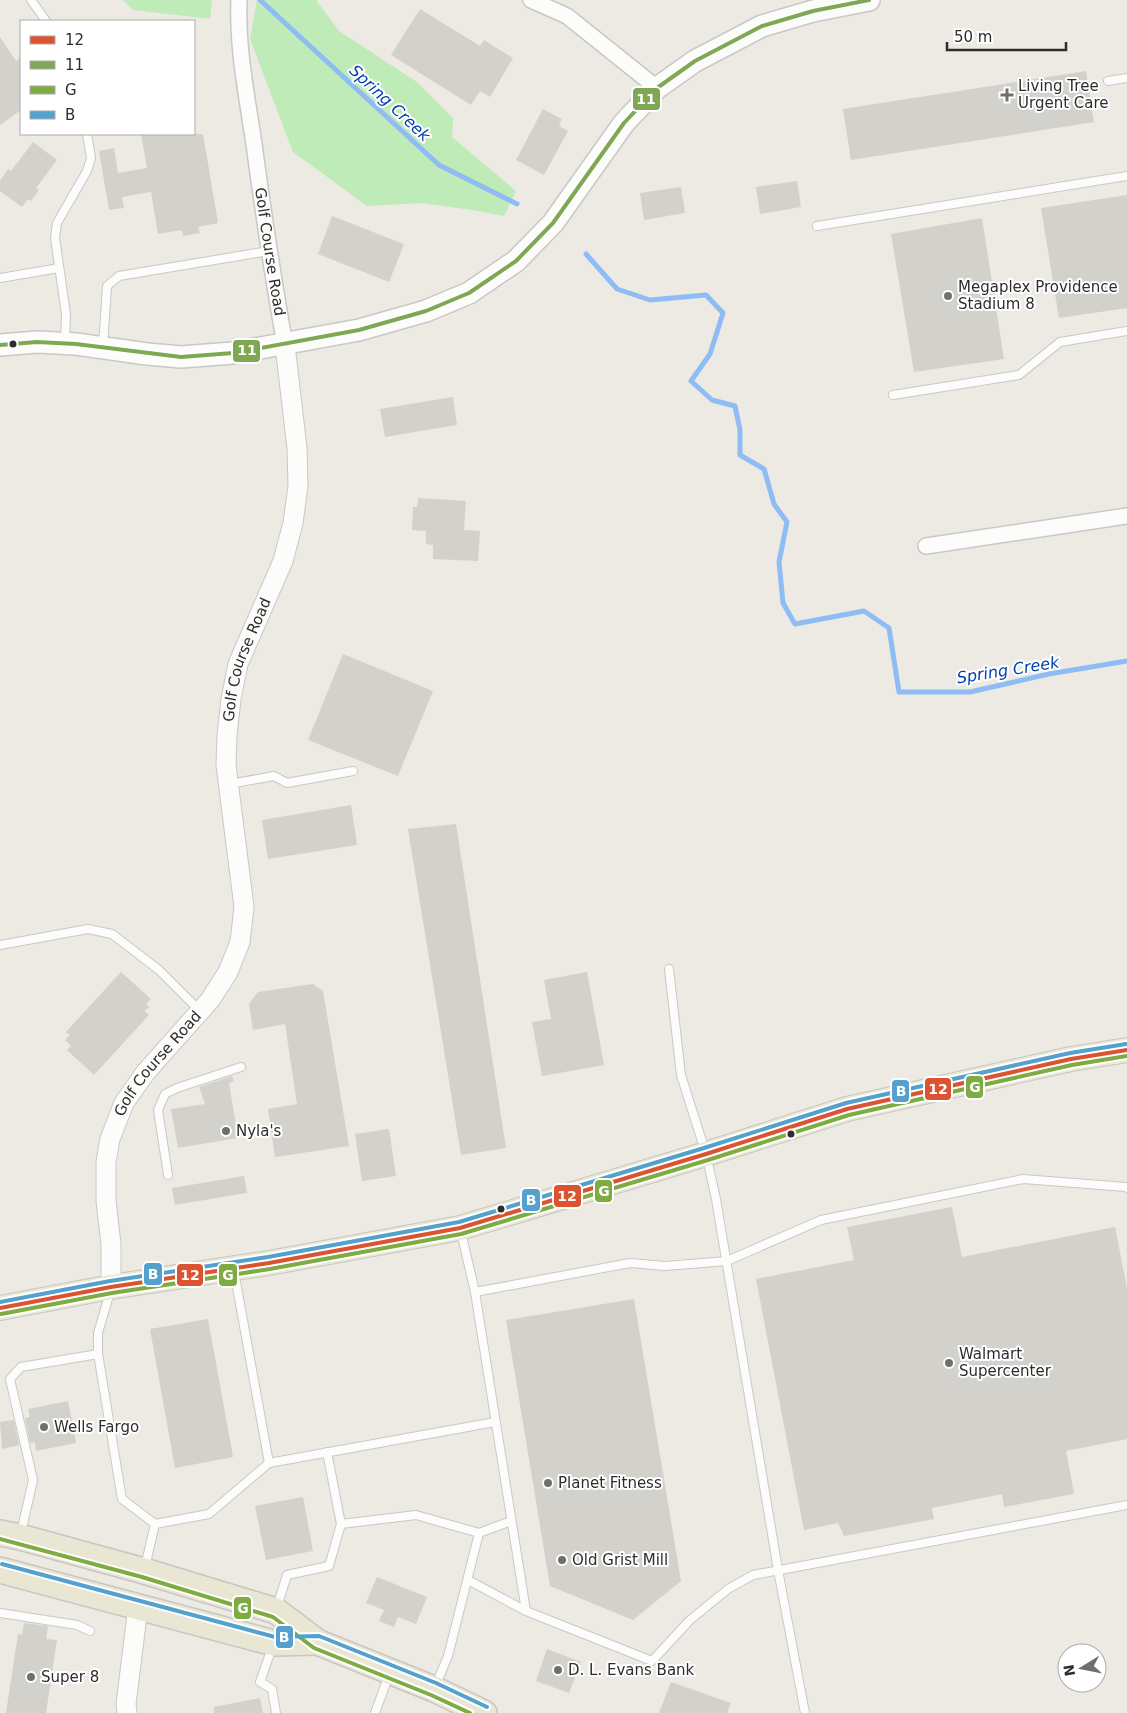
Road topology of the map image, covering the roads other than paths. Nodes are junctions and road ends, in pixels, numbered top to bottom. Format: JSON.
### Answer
{"nodes":[{"id":1,"x":31,"y":0,"type":"edge"},
{"id":2,"x":239,"y":0,"type":"edge"},
{"id":3,"x":531,"y":0,"type":"edge"},
{"id":4,"x":869,"y":0,"type":"edge"},
{"id":5,"x":45,"y":20,"type":"edge"},
{"id":6,"x":1127,"y":78,"type":"edge"},
{"id":7,"x":1108,"y":81,"type":"dead end"},
{"id":8,"x":657,"y":88,"type":"junction"},
{"id":9,"x":87,"y":135,"type":"edge"},
{"id":10,"x":1127,"y":176,"type":"edge"},
{"id":11,"x":817,"y":226,"type":"dead end"},
{"id":12,"x":269,"y":251,"type":"junction"},
{"id":13,"x":59,"y":268,"type":"junction"},
{"id":14,"x":0,"y":278,"type":"edge"},
{"id":15,"x":1127,"y":331,"type":"edge"},
{"id":16,"x":65,"y":343,"type":"junction"},
{"id":17,"x":0,"y":345,"type":"edge"},
{"id":18,"x":285,"y":345,"type":"junction"},
{"id":19,"x":103,"y":348,"type":"junction"},
{"id":20,"x":892,"y":395,"type":"dead end"},
{"id":21,"x":1127,"y":516,"type":"edge"},
{"id":22,"x":926,"y":546,"type":"dead end"},
{"id":23,"x":353,"y":772,"type":"dead end"},
{"id":24,"x":229,"y":784,"type":"junction"},
{"id":25,"x":0,"y":944,"type":"edge"},
{"id":26,"x":669,"y":969,"type":"dead end"},
{"id":27,"x":200,"y":1011,"type":"junction"},
{"id":28,"x":1127,"y":1050,"type":"edge"},
{"id":29,"x":241,"y":1067,"type":"dead end"},
{"id":30,"x":706,"y":1154,"type":"junction"},
{"id":31,"x":168,"y":1175,"type":"dead end"},
{"id":32,"x":1127,"y":1188,"type":"edge"},
{"id":33,"x":460,"y":1228,"type":"junction"},
{"id":34,"x":727,"y":1262,"type":"junction"},
{"id":35,"x":234,"y":1269,"type":"junction"},
{"id":36,"x":111,"y":1287,"type":"junction"},
{"id":37,"x":476,"y":1292,"type":"junction"},
{"id":38,"x":0,"y":1308,"type":"edge"},
{"id":39,"x":98,"y":1354,"type":"junction"},
{"id":40,"x":495,"y":1422,"type":"junction"},
{"id":41,"x":327,"y":1452,"type":"junction"},
{"id":42,"x":269,"y":1463,"type":"junction"},
{"id":43,"x":1127,"y":1505,"type":"edge"},
{"id":44,"x":511,"y":1521,"type":"junction"},
{"id":45,"x":155,"y":1524,"type":"junction"},
{"id":46,"x":341,"y":1524,"type":"junction"},
{"id":47,"x":479,"y":1533,"type":"junction"},
{"id":48,"x":10,"y":1535,"type":"edge"},
{"id":49,"x":0,"y":1570,"type":"edge"},
{"id":50,"x":778,"y":1570,"type":"junction"},
{"id":51,"x":144,"y":1572,"type":"junction"},
{"id":52,"x":468,"y":1580,"type":"junction"},
{"id":53,"x":138,"y":1608,"type":"junction"},
{"id":54,"x":276,"y":1612,"type":"junction"},
{"id":55,"x":526,"y":1612,"type":"junction"},
{"id":56,"x":0,"y":1613,"type":"edge"},
{"id":57,"x":90,"y":1631,"type":"dead end"},
{"id":58,"x":317,"y":1642,"type":"junction"},
{"id":59,"x":274,"y":1643,"type":"junction"},
{"id":60,"x":391,"y":1671,"type":"junction"},
{"id":61,"x":434,"y":1689,"type":"junction"},
{"id":62,"x":127,"y":1713,"type":"edge"},
{"id":63,"x":276,"y":1713,"type":"edge"},
{"id":64,"x":375,"y":1713,"type":"edge"},
{"id":65,"x":484,"y":1713,"type":"edge"},
{"id":66,"x":805,"y":1713,"type":"edge"}],
"edges":[{"from":1,"to":5,"type":"lane"},
{"from":2,"to":12,"type":"street","name":"Golf Course Road"},
{"from":3,"to":8,"type":"street"},
{"from":4,"to":8,"type":"main road"},
{"from":6,"to":7,"type":"lane"},
{"from":8,"to":18,"type":"main road"},
{"from":9,"to":13,"type":"lane"},
{"from":10,"to":11,"type":"lane"},
{"from":12,"to":18,"type":"street","name":"Golf Course Road"},
{"from":12,"to":19,"type":"lane"},
{"from":13,"to":14,"type":"lane"},
{"from":13,"to":16,"type":"lane"},
{"from":15,"to":20,"type":"lane"},
{"from":16,"to":17,"type":"main road"},
{"from":16,"to":19,"type":"main road"},
{"from":18,"to":19,"type":"main road"},
{"from":18,"to":24,"type":"street","name":"Golf Course Road"},
{"from":21,"to":22,"type":"street"},
{"from":23,"to":24,"type":"lane"},
{"from":24,"to":27,"type":"street","name":"Golf Course Road"},
{"from":25,"to":27,"type":"lane"},
{"from":26,"to":30,"type":"lane"},
{"from":27,"to":36,"type":"street","name":"Golf Course Road"},
{"from":28,"to":30,"type":"main road"},
{"from":29,"to":31,"type":"lane"},
{"from":30,"to":33,"type":"main road"},
{"from":30,"to":34,"type":"lane"},
{"from":32,"to":34,"type":"lane"},
{"from":33,"to":35,"type":"main road"},
{"from":33,"to":37,"type":"lane"},
{"from":34,"to":37,"type":"lane"},
{"from":34,"to":50,"type":"lane"},
{"from":35,"to":36,"type":"main road"},
{"from":35,"to":42,"type":"lane"},
{"from":36,"to":38,"type":"main road"},
{"from":36,"to":39,"type":"lane"},
{"from":37,"to":40,"type":"lane"},
{"from":39,"to":45,"type":"lane"},
{"from":39,"to":48,"type":"lane"},
{"from":40,"to":41,"type":"lane"},
{"from":40,"to":44,"type":"lane"},
{"from":41,"to":42,"type":"lane"},
{"from":41,"to":46,"type":"lane"},
{"from":42,"to":45,"type":"lane"},
{"from":43,"to":50,"type":"lane"},
{"from":44,"to":47,"type":"lane"},
{"from":44,"to":55,"type":"lane"},
{"from":45,"to":51,"type":"lane"},
{"from":46,"to":47,"type":"lane"},
{"from":46,"to":54,"type":"lane"},
{"from":47,"to":52,"type":"lane"},
{"from":48,"to":51,"type":"highway"},
{"from":49,"to":53,"type":"highway"},
{"from":50,"to":55,"type":"lane"},
{"from":50,"to":66,"type":"lane"},
{"from":51,"to":54,"type":"highway"},
{"from":52,"to":55,"type":"lane"},
{"from":52,"to":61,"type":"lane"},
{"from":53,"to":59,"type":"highway"},
{"from":53,"to":62,"type":"street"},
{"from":54,"to":58,"type":"highway"},
{"from":56,"to":57,"type":"lane"},
{"from":58,"to":59,"type":"highway"},
{"from":58,"to":60,"type":"highway"},
{"from":59,"to":63,"type":"lane"},
{"from":60,"to":61,"type":"highway"},
{"from":60,"to":64,"type":"lane"},
{"from":61,"to":65,"type":"highway"}]}
